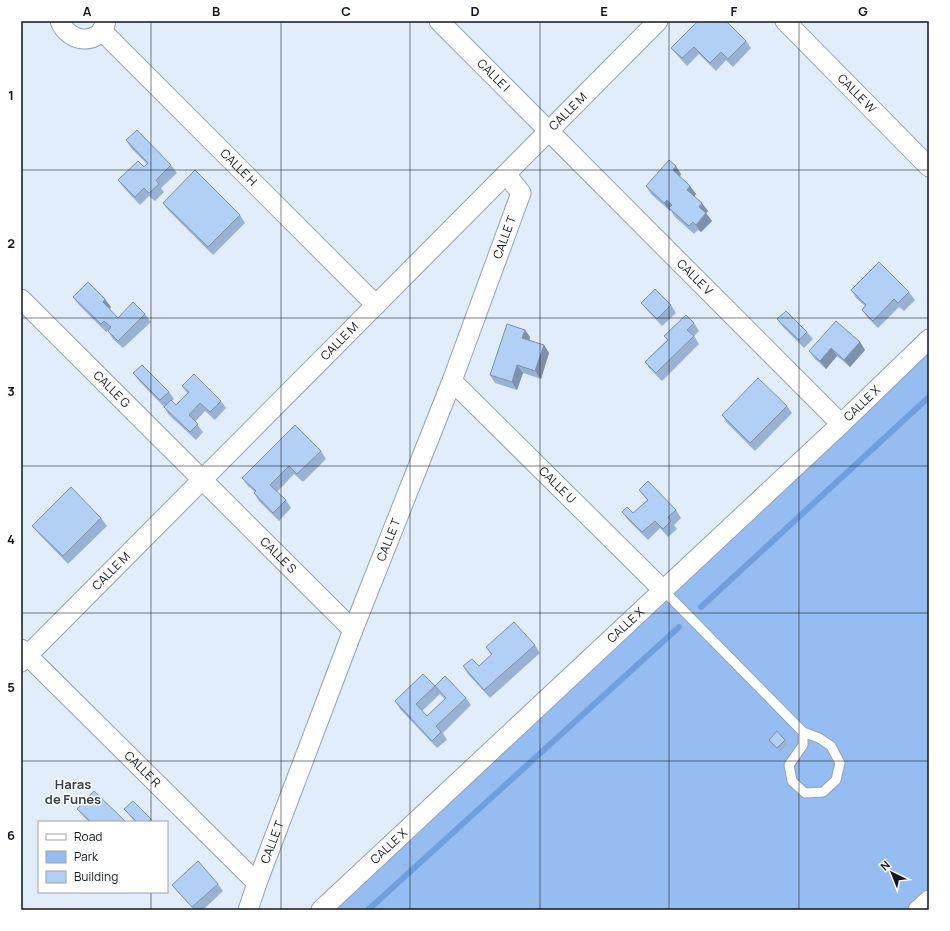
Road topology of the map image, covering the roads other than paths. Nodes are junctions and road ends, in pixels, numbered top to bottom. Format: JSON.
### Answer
{"nodes":[{"id":1,"x":60,"y":21,"type":"edge"},
{"id":2,"x":438,"y":21,"type":"edge"},
{"id":3,"x":658,"y":21,"type":"edge"},
{"id":4,"x":785,"y":21,"type":"edge"},
{"id":5,"x":104,"y":26,"type":"edge"},
{"id":6,"x":548,"y":131,"type":"junction"},
{"id":7,"x":929,"y":167,"type":"edge"},
{"id":8,"x":506,"y":174,"type":"junction"},
{"id":9,"x":21,"y":299,"type":"edge"},
{"id":10,"x":376,"y":305,"type":"junction"},
{"id":11,"x":929,"y":339,"type":"edge"},
{"id":12,"x":452,"y":380,"type":"junction"},
{"id":13,"x":841,"y":424,"type":"junction"},
{"id":14,"x":202,"y":480,"type":"junction"},
{"id":15,"x":663,"y":590,"type":"junction"},
{"id":16,"x":353,"y":630,"type":"junction"},
{"id":17,"x":23,"y":656,"type":"edge"},
{"id":18,"x":803,"y":732,"type":"junction"},
{"id":19,"x":257,"y":883,"type":"junction"},
{"id":20,"x":929,"y":900,"type":"edge"},
{"id":21,"x":248,"y":910,"type":"edge"},
{"id":22,"x":321,"y":910,"type":"edge"},
{"id":23,"x":918,"y":910,"type":"edge"}],
"edges":[{"from":1,"to":5,"type":"street","name":"CALLE H"},
{"from":2,"to":6,"type":"street","name":"CALLE I"},
{"from":3,"to":6,"type":"street","name":"CALLE M"},
{"from":4,"to":7,"type":"street","name":"CALLE W"},
{"from":5,"to":10,"type":"street","name":"CALLE H"},
{"from":6,"to":8,"type":"street","name":"CALLE M"},
{"from":6,"to":13,"type":"street","name":"CALLE V"},
{"from":8,"to":10,"type":"street","name":"CALLE M"},
{"from":8,"to":12,"type":"street","name":"CALLE T"},
{"from":9,"to":14,"type":"street","name":"CALLE G"},
{"from":10,"to":14,"type":"street","name":"CALLE M"},
{"from":11,"to":13,"type":"street","name":"CALLE X"},
{"from":12,"to":15,"type":"street","name":"CALLE U"},
{"from":12,"to":16,"type":"street","name":"CALLE T"},
{"from":13,"to":15,"type":"street","name":"CALLE X"},
{"from":14,"to":16,"type":"street","name":"CALLE S"},
{"from":14,"to":17,"type":"street","name":"CALLE M"},
{"from":15,"to":18,"type":"lane"},
{"from":15,"to":22,"type":"street","name":"CALLE X"},
{"from":16,"to":19,"type":"street","name":"CALLE T"},
{"from":17,"to":19,"type":"street","name":"CALLE R"},
{"from":18,"to":18,"type":"lane"},
{"from":19,"to":21,"type":"street","name":"CALLE T"},
{"from":20,"to":23,"type":"street"}]}
